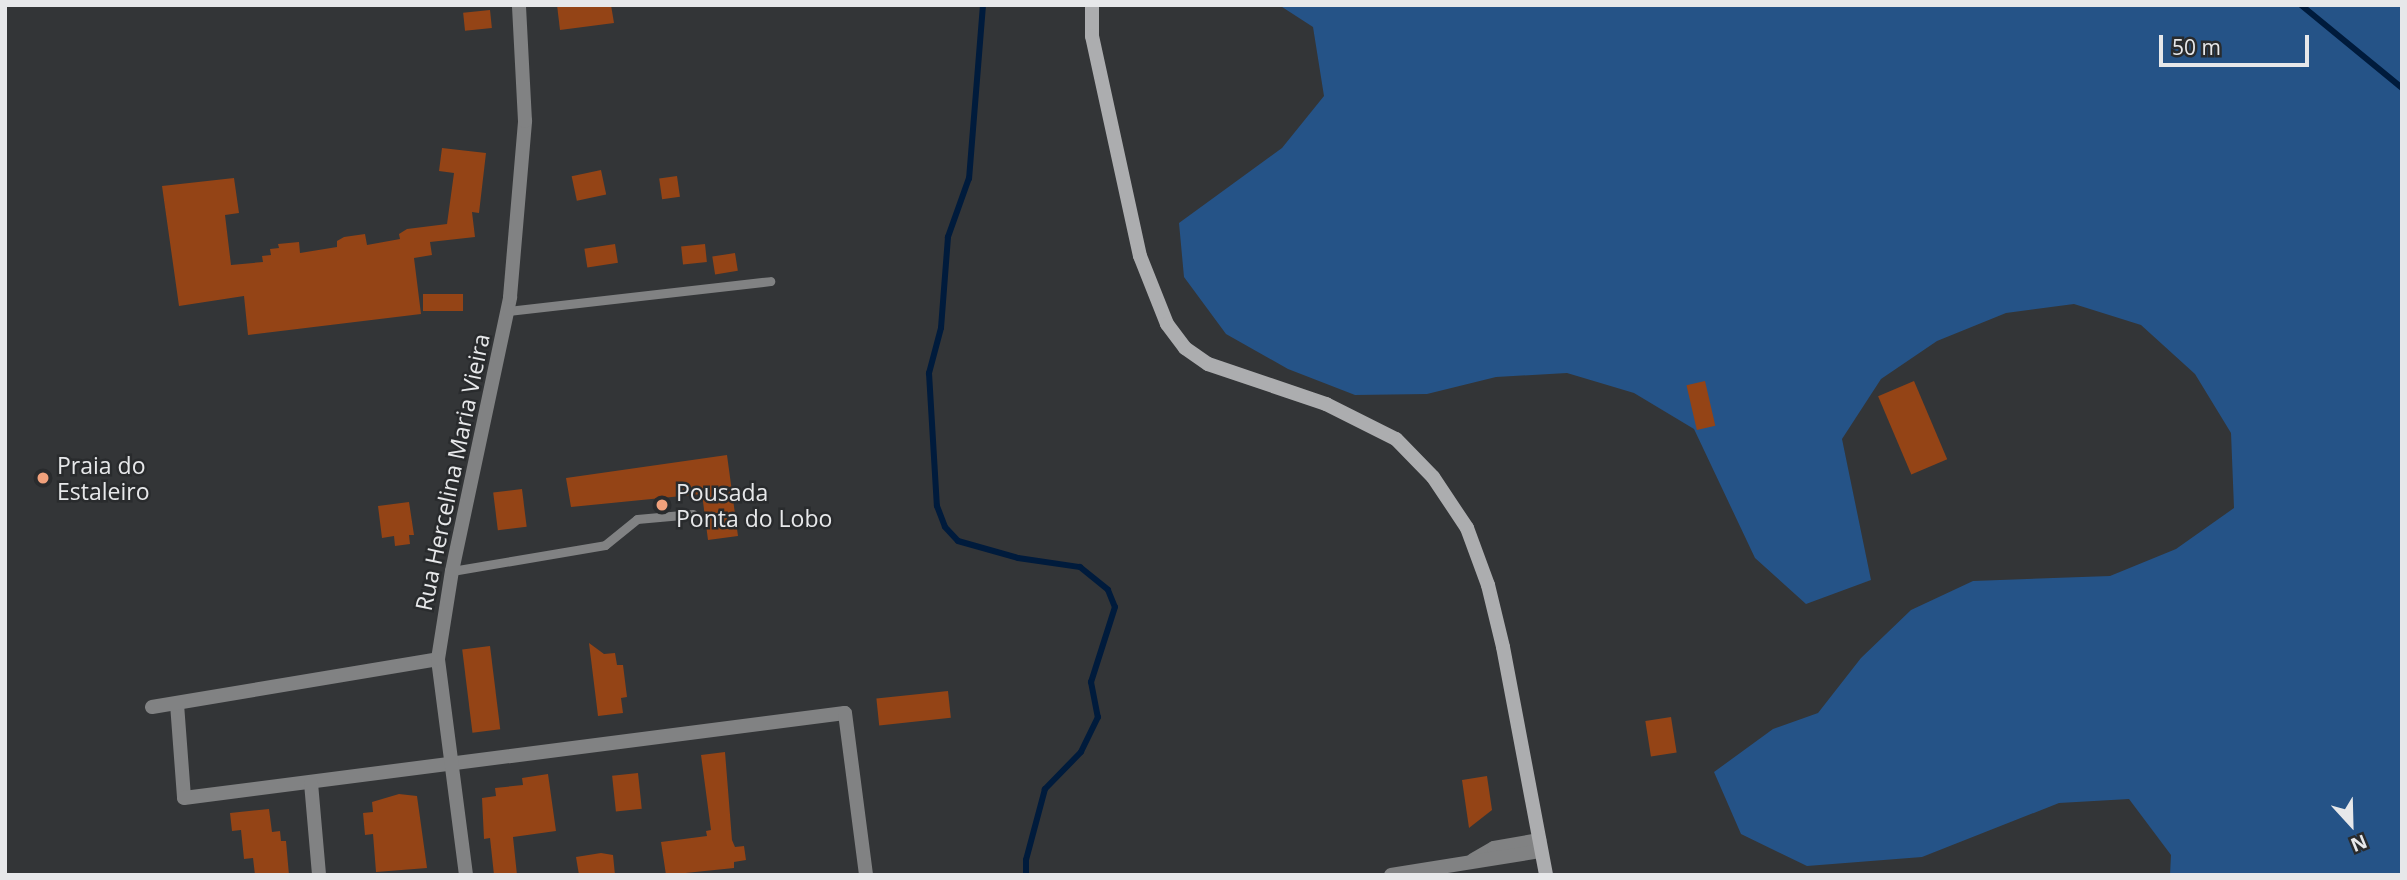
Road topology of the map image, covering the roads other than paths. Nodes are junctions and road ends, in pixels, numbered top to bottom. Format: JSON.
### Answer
{"nodes":[{"id":1,"x":519,"y":5,"type":"edge"},
{"id":2,"x":1092,"y":5,"type":"edge"},
{"id":3,"x":770,"y":281,"type":"dead end"},
{"id":4,"x":508,"y":311,"type":"junction"},
{"id":5,"x":693,"y":514,"type":"dead end"},
{"id":6,"x":452,"y":571,"type":"junction"},
{"id":7,"x":438,"y":659,"type":"junction"},
{"id":8,"x":177,"y":704,"type":"junction"},
{"id":9,"x":152,"y":707,"type":"dead end"},
{"id":10,"x":452,"y":764,"type":"junction"},
{"id":11,"x":311,"y":783,"type":"junction"},
{"id":12,"x":1540,"y":846,"type":"junction"},
{"id":13,"x":319,"y":875,"type":"edge"},
{"id":14,"x":466,"y":875,"type":"edge"},
{"id":15,"x":866,"y":875,"type":"edge"},
{"id":16,"x":1391,"y":875,"type":"edge"},
{"id":17,"x":1546,"y":875,"type":"edge"}],
"edges":[{"from":1,"to":4,"type":"street","name":"Rua Hercelina Maria Vieira"},
{"from":2,"to":12,"type":"main road"},
{"from":3,"to":4,"type":"lane"},
{"from":4,"to":6,"type":"street","name":"Rua Hercelina Maria Vieira"},
{"from":5,"to":6,"type":"lane"},
{"from":6,"to":7,"type":"street","name":"Rua Hercelina Maria Vieira"},
{"from":7,"to":8,"type":"street"},
{"from":7,"to":10,"type":"street","name":"Rua Hercelina Maria Vieira"},
{"from":8,"to":9,"type":"street"},
{"from":8,"to":11,"type":"street"},
{"from":10,"to":11,"type":"street"},
{"from":10,"to":14,"type":"street","name":"Rua Hercelina Maria Vieira"},
{"from":10,"to":15,"type":"street"},
{"from":11,"to":13,"type":"street"},
{"from":12,"to":16,"type":"street"},
{"from":12,"to":17,"type":"main road"}]}
